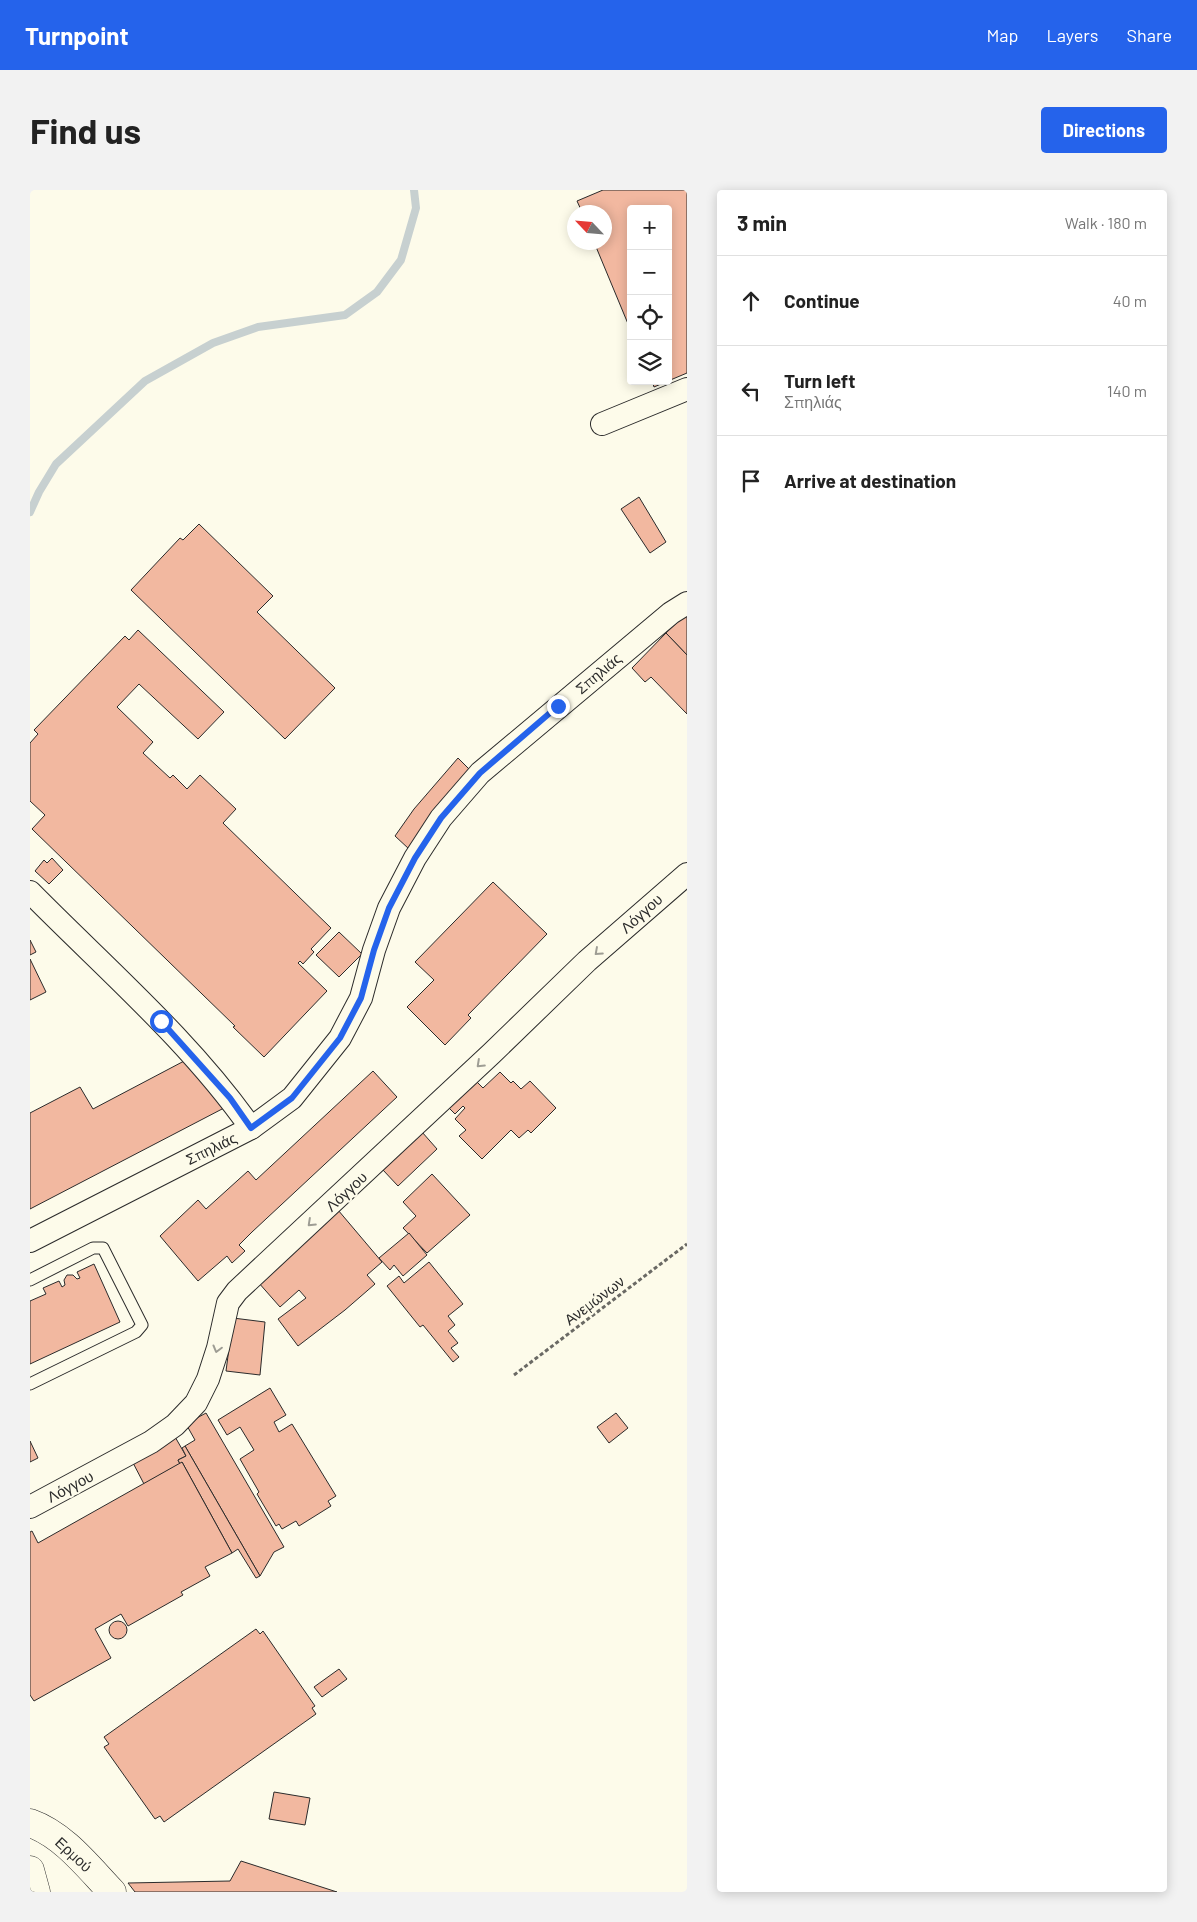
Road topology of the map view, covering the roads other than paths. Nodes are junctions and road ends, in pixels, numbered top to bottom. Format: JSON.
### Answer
{"nodes":[{"id":1,"x":687,"y":389,"type":"edge"},
{"id":2,"x":602,"y":424,"type":"dead end"},
{"id":3,"x":687,"y":603,"type":"edge"},
{"id":4,"x":687,"y":874,"type":"edge"},
{"id":5,"x":30,"y":892,"type":"edge"},
{"id":6,"x":251,"y":1128,"type":"junction"},
{"id":7,"x":30,"y":1240,"type":"edge"},
{"id":8,"x":30,"y":1280,"type":"edge"},
{"id":9,"x":30,"y":1384,"type":"edge"},
{"id":10,"x":30,"y":1508,"type":"edge"},
{"id":11,"x":30,"y":1823,"type":"edge"},
{"id":12,"x":30,"y":1870,"type":"edge"},
{"id":13,"x":36,"y":1892,"type":"edge"},
{"id":14,"x":112,"y":1892,"type":"edge"}],
"edges":[{"from":1,"to":2,"type":"street"},
{"from":3,"to":6,"type":"street","name":"Σπηλιάς"},
{"from":4,"to":10,"type":"street","name":"Λόγγου","one_way":true},
{"from":5,"to":6,"type":"street"},
{"from":6,"to":7,"type":"street","name":"Σπηλιάς"},
{"from":8,"to":9,"type":"lane"},
{"from":11,"to":14,"type":"main road","name":"Ερμού"},
{"from":12,"to":13,"type":"main road"}]}
